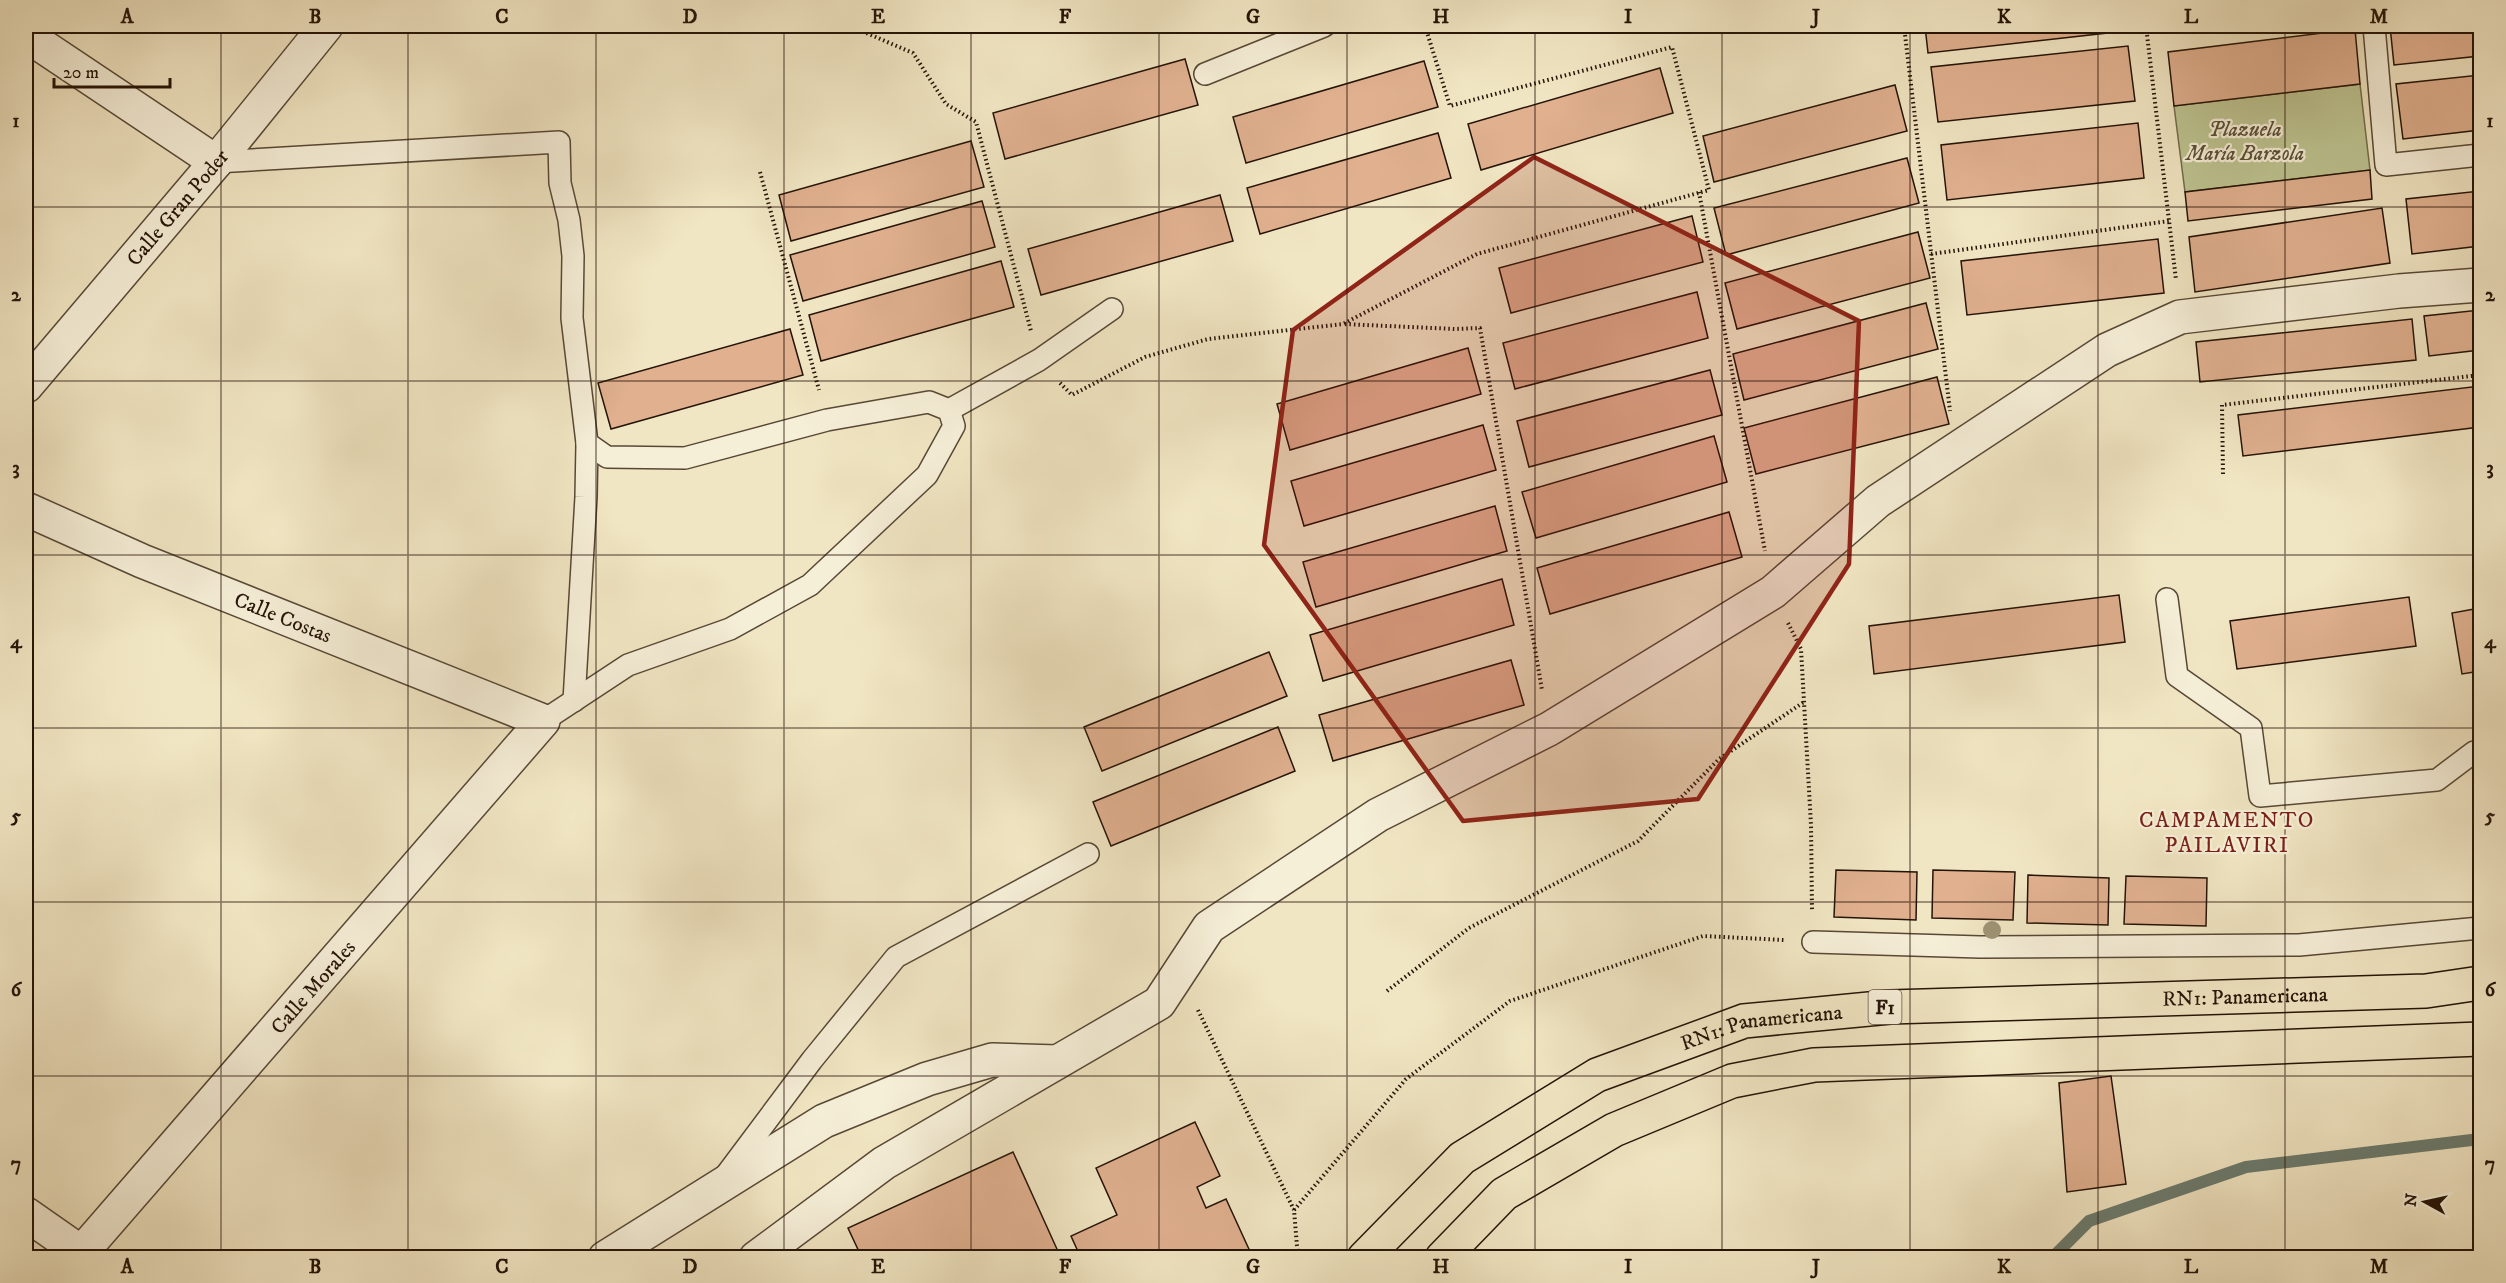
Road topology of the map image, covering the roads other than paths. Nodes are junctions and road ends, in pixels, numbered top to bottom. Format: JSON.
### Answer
{"nodes":[{"id":1,"x":327,"y":26,"type":"edge"},
{"id":2,"x":1324,"y":26,"type":"edge"},
{"id":3,"x":2374,"y":26,"type":"edge"},
{"id":4,"x":26,"y":35,"type":"edge"},
{"id":5,"x":1205,"y":74,"type":"dead end"},
{"id":6,"x":2481,"y":154,"type":"edge"},
{"id":7,"x":216,"y":162,"type":"junction"},
{"id":8,"x":2481,"y":285,"type":"edge"},
{"id":9,"x":1112,"y":309,"type":"dead end"},
{"id":10,"x":26,"y":386,"type":"edge"},
{"id":11,"x":949,"y":410,"type":"junction"},
{"id":12,"x":587,"y":443,"type":"junction"},
{"id":13,"x":26,"y":509,"type":"edge"},
{"id":14,"x":2167,"y":599,"type":"dead end"},
{"id":15,"x":574,"y":701,"type":"junction"},
{"id":16,"x":543,"y":721,"type":"junction"},
{"id":17,"x":2481,"y":751,"type":"edge"},
{"id":18,"x":1088,"y":854,"type":"dead end"},
{"id":19,"x":2481,"y":928,"type":"edge"},
{"id":20,"x":1813,"y":942,"type":"road end"},
{"id":21,"x":2481,"y":983,"type":"edge"},
{"id":22,"x":2481,"y":1039,"type":"edge"},
{"id":23,"x":1058,"y":1062,"type":"junction"},
{"id":24,"x":717,"y":1188,"type":"junction"},
{"id":25,"x":26,"y":1214,"type":"edge"},
{"id":26,"x":85,"y":1255,"type":"edge"},
{"id":27,"x":605,"y":1257,"type":"edge"},
{"id":28,"x":756,"y":1257,"type":"edge"},
{"id":29,"x":1364,"y":1257,"type":"edge"},
{"id":30,"x":1442,"y":1257,"type":"edge"}],
"edges":[{"from":1,"to":7,"type":"street","name":"Calle Gran Poder"},
{"from":2,"to":5,"type":"lane"},
{"from":3,"to":6,"type":"lane"},
{"from":4,"to":7,"type":"street"},
{"from":7,"to":10,"type":"street","name":"Calle Gran Poder"},
{"from":7,"to":12,"type":"lane"},
{"from":8,"to":23,"type":"street"},
{"from":9,"to":11,"type":"lane"},
{"from":11,"to":12,"type":"lane"},
{"from":11,"to":15,"type":"lane"},
{"from":12,"to":15,"type":"lane"},
{"from":13,"to":16,"type":"street","name":"Calle Costas"},
{"from":14,"to":17,"type":"lane"},
{"from":15,"to":16,"type":"lane"},
{"from":16,"to":26,"type":"street","name":"Calle Morales"},
{"from":18,"to":24,"type":"lane"},
{"from":19,"to":20,"type":"lane"},
{"from":21,"to":29,"type":"highway","name":"RN1: Panamericana","number":"F1"},
{"from":22,"to":30,"type":"highway"},
{"from":23,"to":24,"type":"street"},
{"from":23,"to":28,"type":"street"},
{"from":24,"to":27,"type":"street"},
{"from":25,"to":26,"type":"street"}]}
